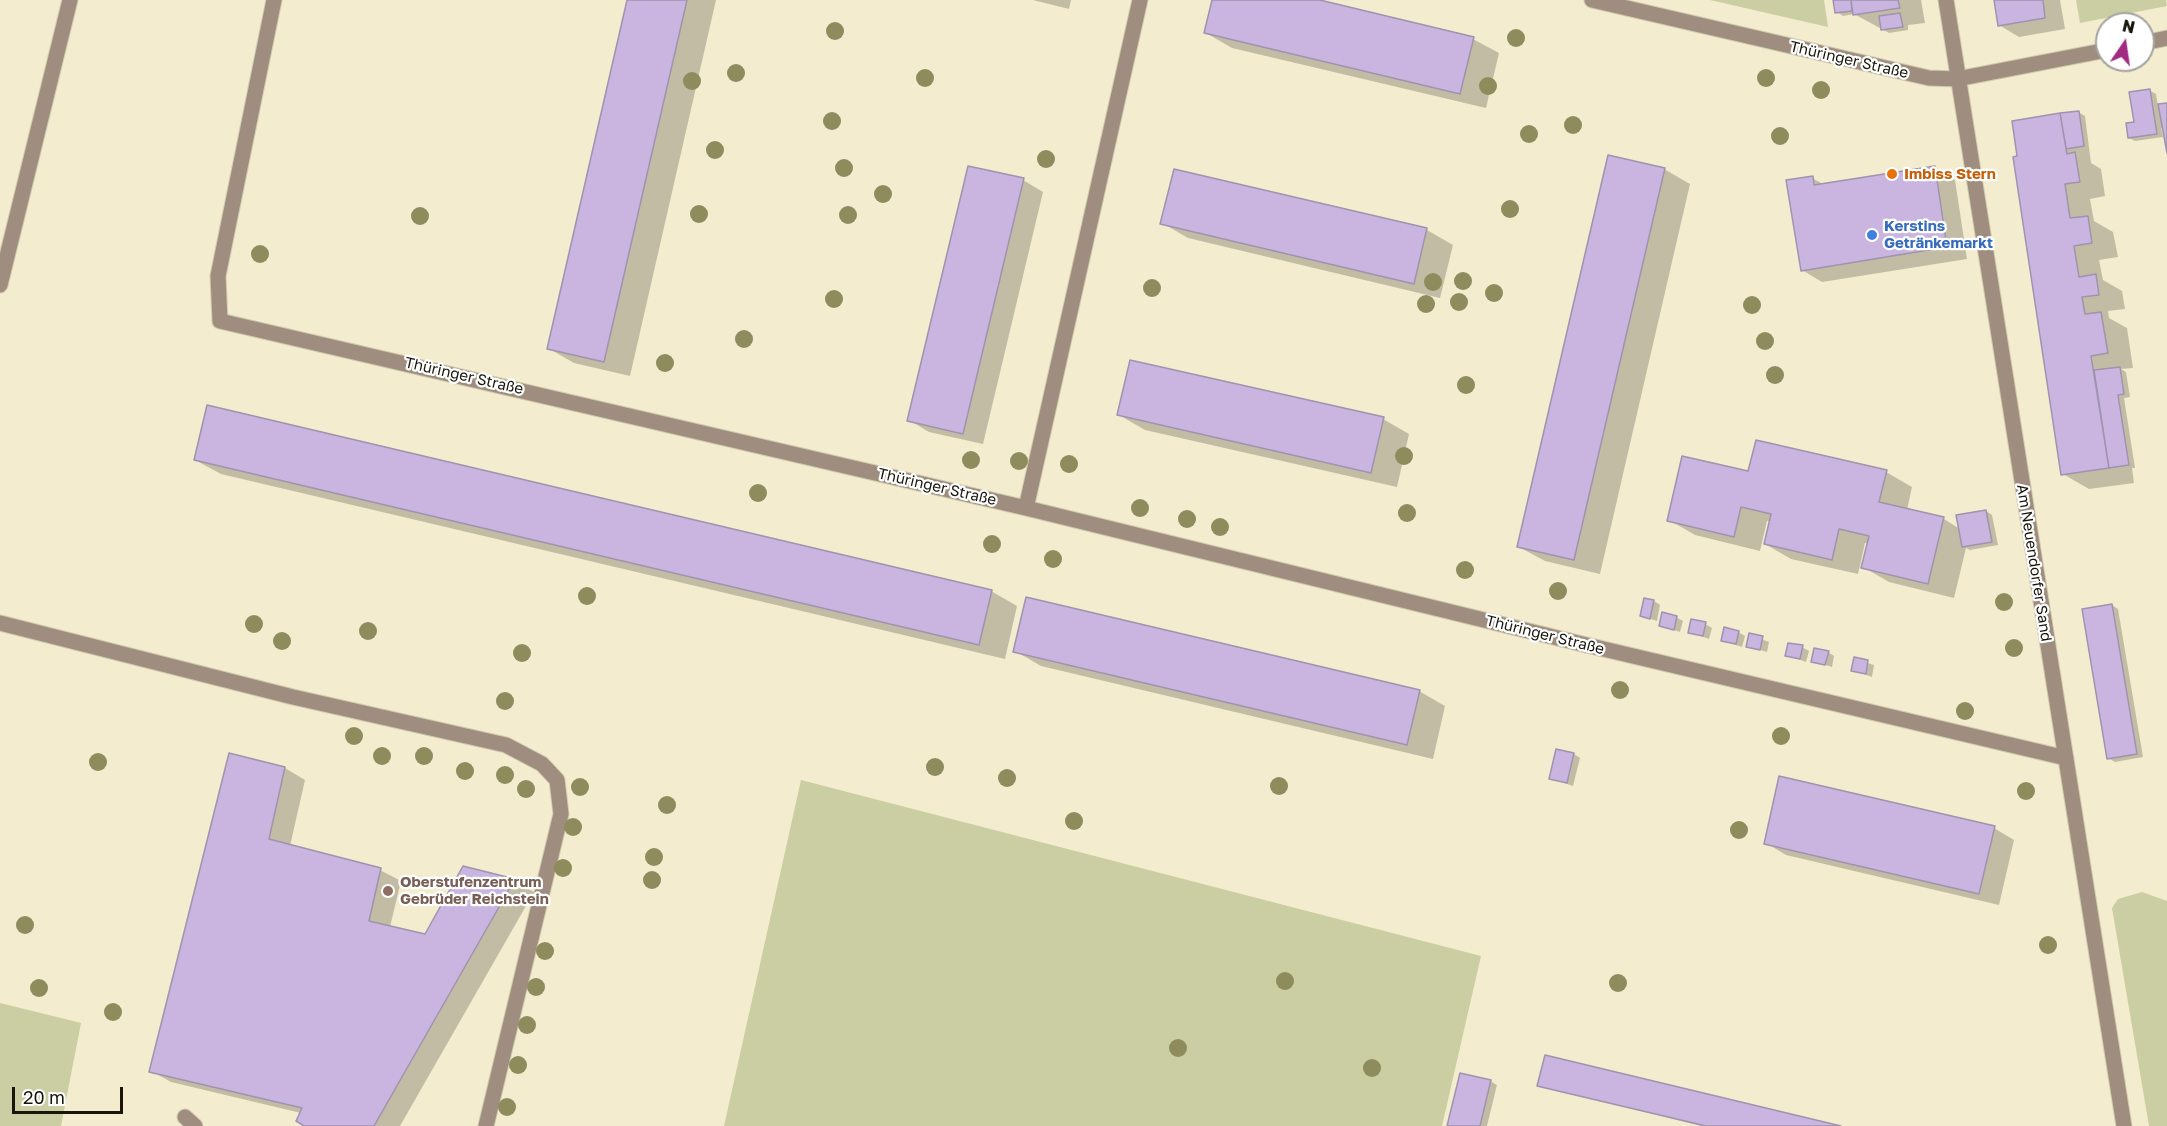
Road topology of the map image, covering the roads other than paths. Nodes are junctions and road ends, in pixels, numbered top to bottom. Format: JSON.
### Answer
{"nodes":[{"id":1,"x":70,"y":0,"type":"edge"},
{"id":2,"x":274,"y":0,"type":"edge"},
{"id":3,"x":1140,"y":0,"type":"edge"},
{"id":4,"x":1592,"y":0,"type":"edge"},
{"id":5,"x":1946,"y":0,"type":"edge"},
{"id":6,"x":2095,"y":52,"type":"edge"},
{"id":7,"x":1957,"y":80,"type":"junction"},
{"id":8,"x":0,"y":285,"type":"edge"},
{"id":9,"x":1026,"y":508,"type":"junction"},
{"id":10,"x":0,"y":623,"type":"edge"},
{"id":11,"x":2066,"y":758,"type":"junction"},
{"id":12,"x":486,"y":1126,"type":"edge"},
{"id":13,"x":2124,"y":1126,"type":"edge"}],
"edges":[{"from":1,"to":8,"type":"street"},
{"from":2,"to":9,"type":"street","name":"Thüringer Straße"},
{"from":3,"to":9,"type":"street"},
{"from":4,"to":7,"type":"street","name":"Thüringer Straße"},
{"from":5,"to":7,"type":"street","name":"Am Neuendorfer Sand"},
{"from":6,"to":7,"type":"street","name":"Thüringer Straße"},
{"from":7,"to":11,"type":"street","name":"Am Neuendorfer Sand"},
{"from":9,"to":11,"type":"street","name":"Thüringer Straße"},
{"from":10,"to":12,"type":"street"},
{"from":11,"to":13,"type":"street","name":"Am Neuendorfer Sand"}]}
